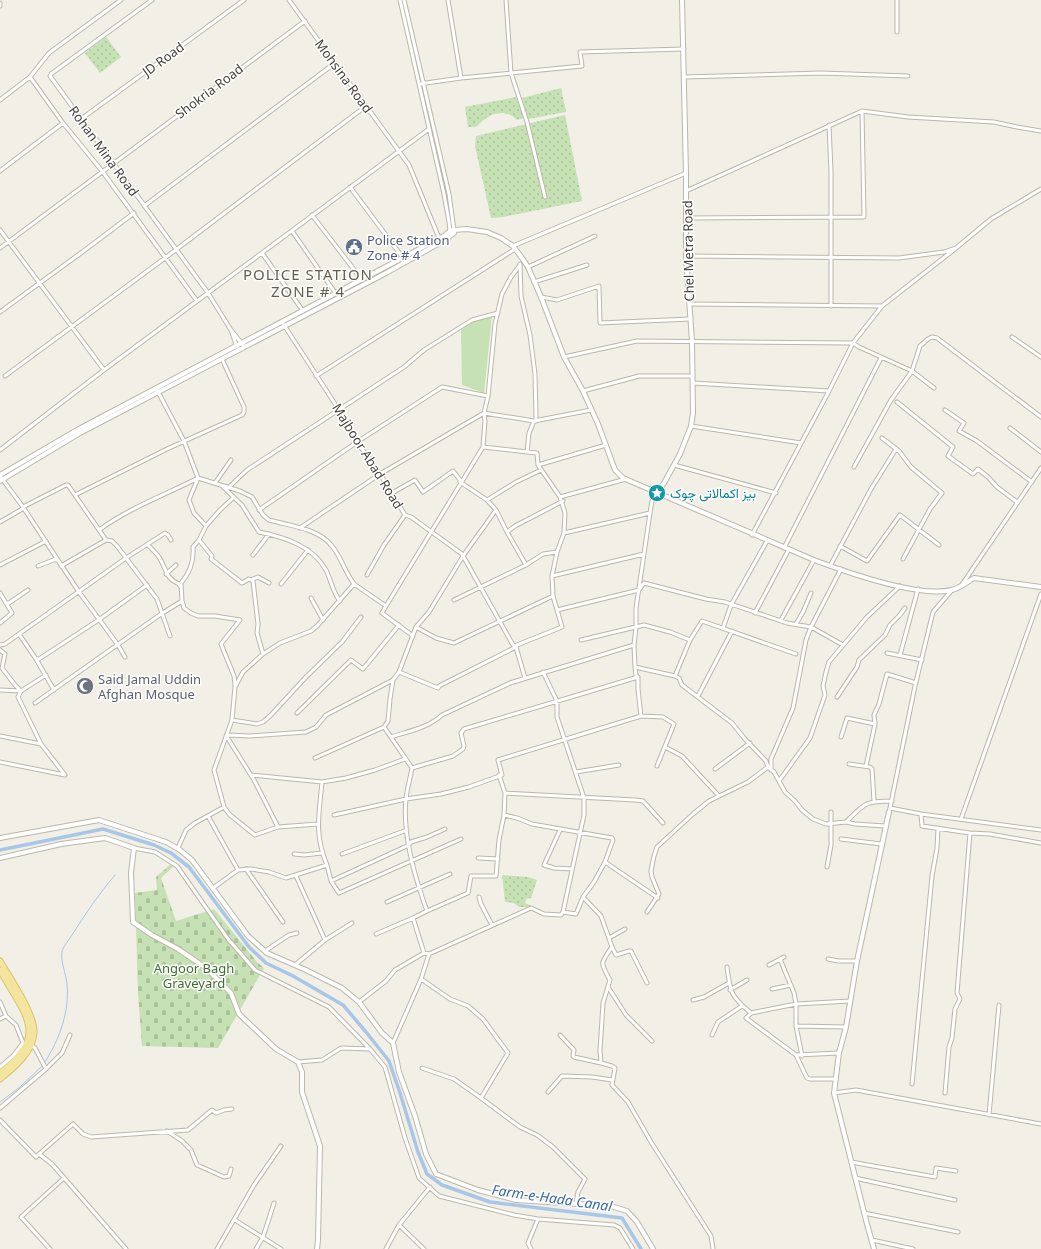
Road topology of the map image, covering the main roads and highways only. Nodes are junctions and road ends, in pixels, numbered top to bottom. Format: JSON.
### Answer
{"nodes":[{"id":1,"x":0,"y":961,"type":"edge"},
{"id":2,"x":0,"y":970,"type":"edge"},
{"id":3,"x":0,"y":1073,"type":"edge"},
{"id":4,"x":0,"y":1079,"type":"edge"}],
"edges":[{"from":1,"to":4,"type":"main road"},
{"from":2,"to":3,"type":"main road"}]}
